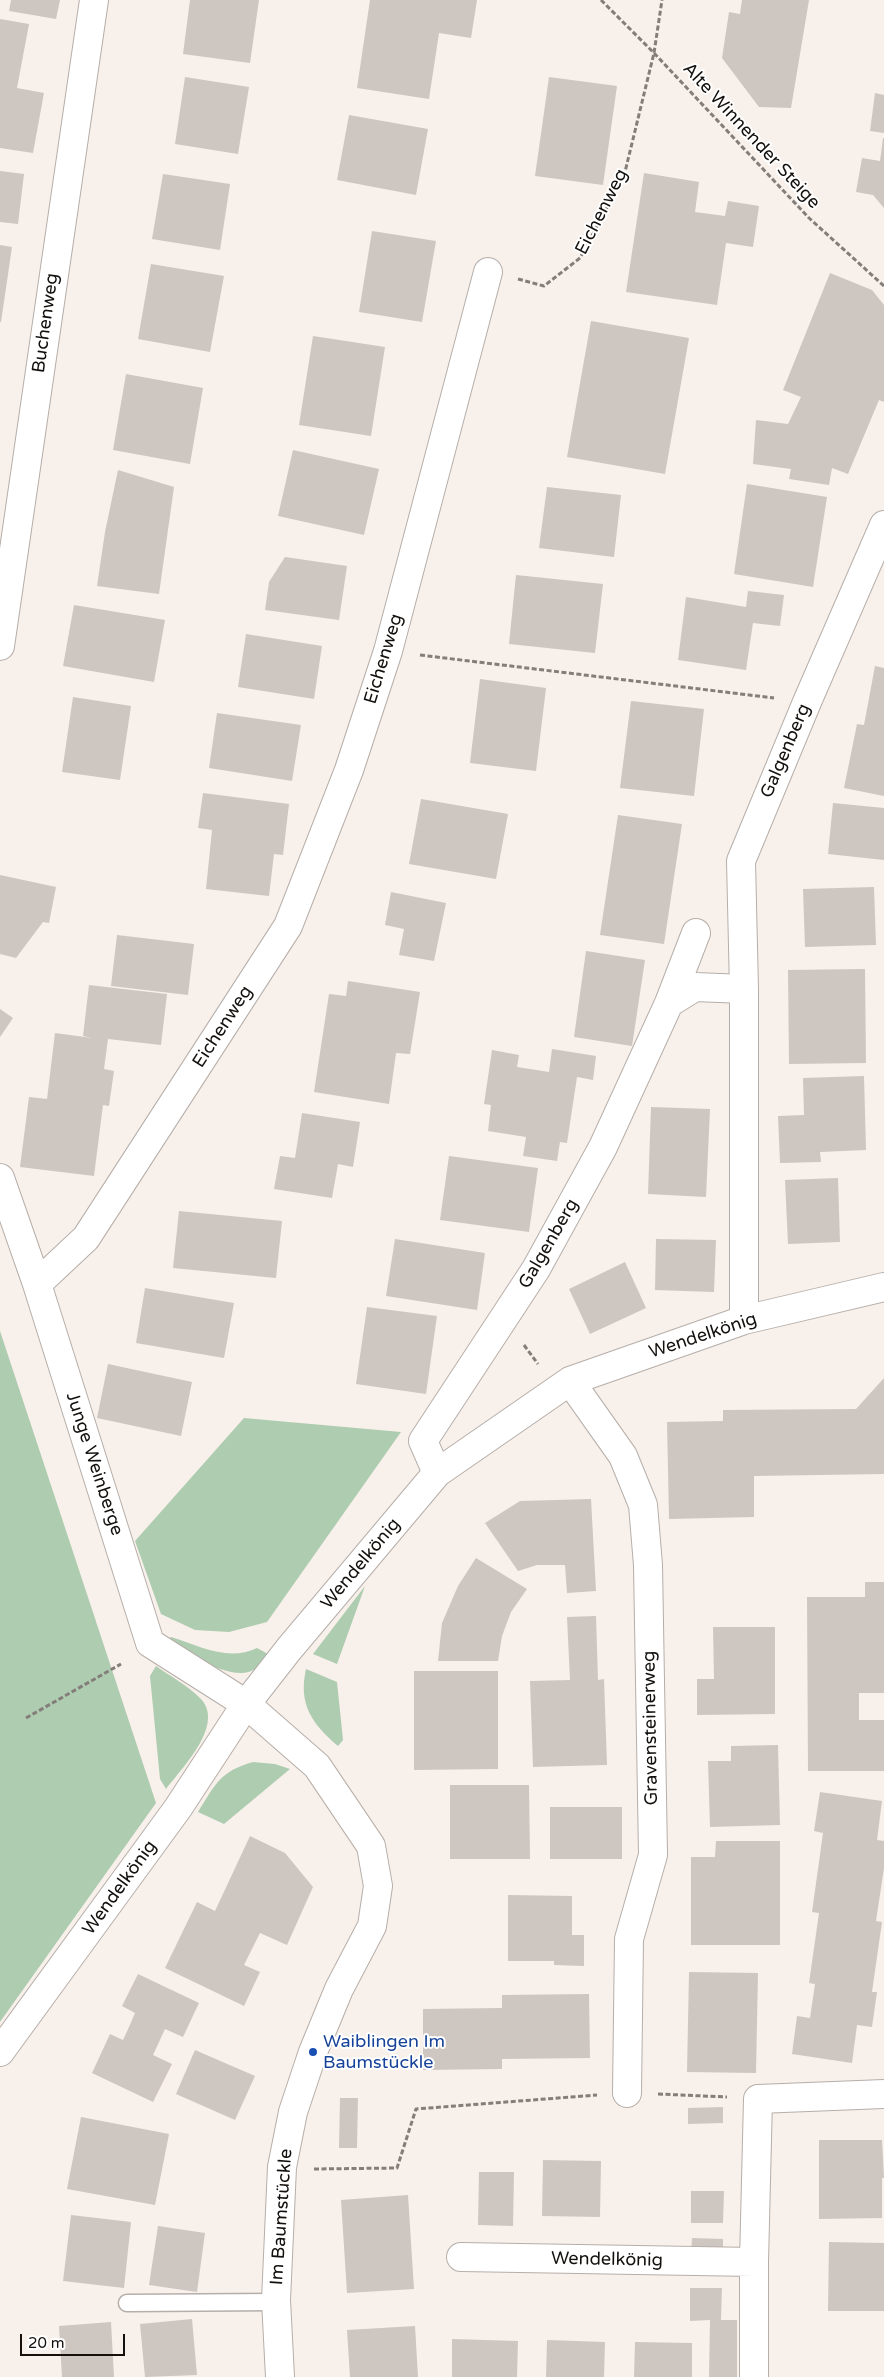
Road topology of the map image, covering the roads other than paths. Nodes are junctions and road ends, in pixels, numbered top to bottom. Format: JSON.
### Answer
{"nodes":[{"id":1,"x":94,"y":0,"type":"edge"},
{"id":2,"x":488,"y":272,"type":"road end"},
{"id":3,"x":884,"y":525,"type":"edge"},
{"id":4,"x":0,"y":646,"type":"edge"},
{"id":5,"x":696,"y":933,"type":"dead end"},
{"id":6,"x":744,"y":989,"type":"junction"},
{"id":7,"x":669,"y":1003,"type":"junction"},
{"id":8,"x":0,"y":1178,"type":"edge"},
{"id":9,"x":36,"y":1284,"type":"junction"},
{"id":10,"x":884,"y":1287,"type":"edge"},
{"id":11,"x":744,"y":1320,"type":"junction"},
{"id":12,"x":564,"y":1385,"type":"junction"},
{"id":13,"x":437,"y":1473,"type":"junction"},
{"id":14,"x":246,"y":1704,"type":"junction"},
{"id":15,"x":0,"y":2052,"type":"edge"},
{"id":16,"x":626,"y":2093,"type":"road end"},
{"id":17,"x":884,"y":2094,"type":"edge"},
{"id":18,"x":461,"y":2257,"type":"dead end"},
{"id":19,"x":754,"y":2262,"type":"junction"},
{"id":20,"x":276,"y":2302,"type":"junction"},
{"id":21,"x":127,"y":2303,"type":"dead end"},
{"id":22,"x":280,"y":2377,"type":"edge"},
{"id":23,"x":754,"y":2377,"type":"edge"}],
"edges":[{"from":1,"to":4,"type":"street","name":"Buchenweg"},
{"from":2,"to":9,"type":"street","name":"Eichenweg"},
{"from":3,"to":6,"type":"street","name":"Galgenberg"},
{"from":5,"to":7,"type":"street","name":"Galgenberg"},
{"from":6,"to":7,"type":"street"},
{"from":6,"to":11,"type":"street","name":"Galgenberg"},
{"from":7,"to":13,"type":"street","name":"Galgenberg"},
{"from":8,"to":9,"type":"street","name":"Junge Weinberge"},
{"from":9,"to":14,"type":"street","name":"Junge Weinberge"},
{"from":10,"to":11,"type":"street","name":"Wendelkönig"},
{"from":11,"to":12,"type":"street","name":"Wendelkönig"},
{"from":12,"to":13,"type":"street","name":"Wendelkönig"},
{"from":12,"to":16,"type":"street","name":"Gravensteinerweg"},
{"from":13,"to":14,"type":"street","name":"Wendelkönig"},
{"from":14,"to":15,"type":"street","name":"Wendelkönig"},
{"from":14,"to":20,"type":"street","name":"Im Baumstückle"},
{"from":17,"to":19,"type":"street"},
{"from":18,"to":19,"type":"street","name":"Wendelkönig"},
{"from":19,"to":23,"type":"street"},
{"from":20,"to":21,"type":"lane"},
{"from":20,"to":22,"type":"street","name":"Im Baumstückle"}]}
